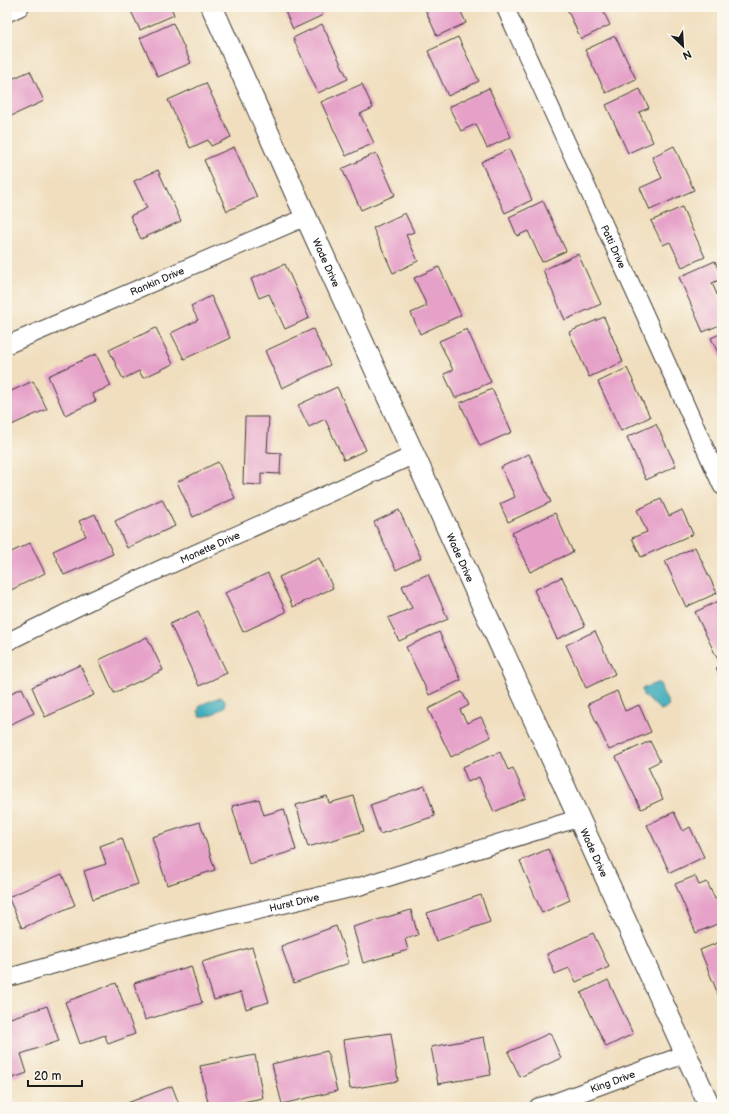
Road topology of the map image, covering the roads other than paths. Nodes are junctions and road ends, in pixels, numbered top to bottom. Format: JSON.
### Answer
{"nodes":[{"id":1,"x":20,"y":7,"type":"edge"},
{"id":2,"x":212,"y":7,"type":"edge"},
{"id":3,"x":505,"y":7,"type":"edge"},
{"id":4,"x":7,"y":13,"type":"edge"},
{"id":5,"x":306,"y":217,"type":"junction"},
{"id":6,"x":7,"y":345,"type":"edge"},
{"id":7,"x":414,"y":455,"type":"junction"},
{"id":8,"x":722,"y":486,"type":"edge"},
{"id":9,"x":7,"y":642,"type":"edge"},
{"id":10,"x":579,"y":818,"type":"junction"},
{"id":11,"x":7,"y":978,"type":"edge"},
{"id":12,"x":686,"y":1054,"type":"junction"},
{"id":13,"x":538,"y":1107,"type":"edge"},
{"id":14,"x":710,"y":1107,"type":"edge"}],
"edges":[{"from":1,"to":4,"type":"street"},
{"from":2,"to":5,"type":"street","name":"Wade Drive"},
{"from":3,"to":8,"type":"street","name":"Patti Drive"},
{"from":5,"to":6,"type":"street","name":"Rankin Drive"},
{"from":5,"to":7,"type":"street","name":"Wade Drive"},
{"from":7,"to":9,"type":"street","name":"Monette Drive"},
{"from":7,"to":10,"type":"street","name":"Wade Drive"},
{"from":10,"to":11,"type":"street","name":"Hurst Drive"},
{"from":10,"to":12,"type":"street","name":"Wade Drive"},
{"from":12,"to":13,"type":"street","name":"King Drive"},
{"from":12,"to":14,"type":"street","name":"Wade Drive"}]}
